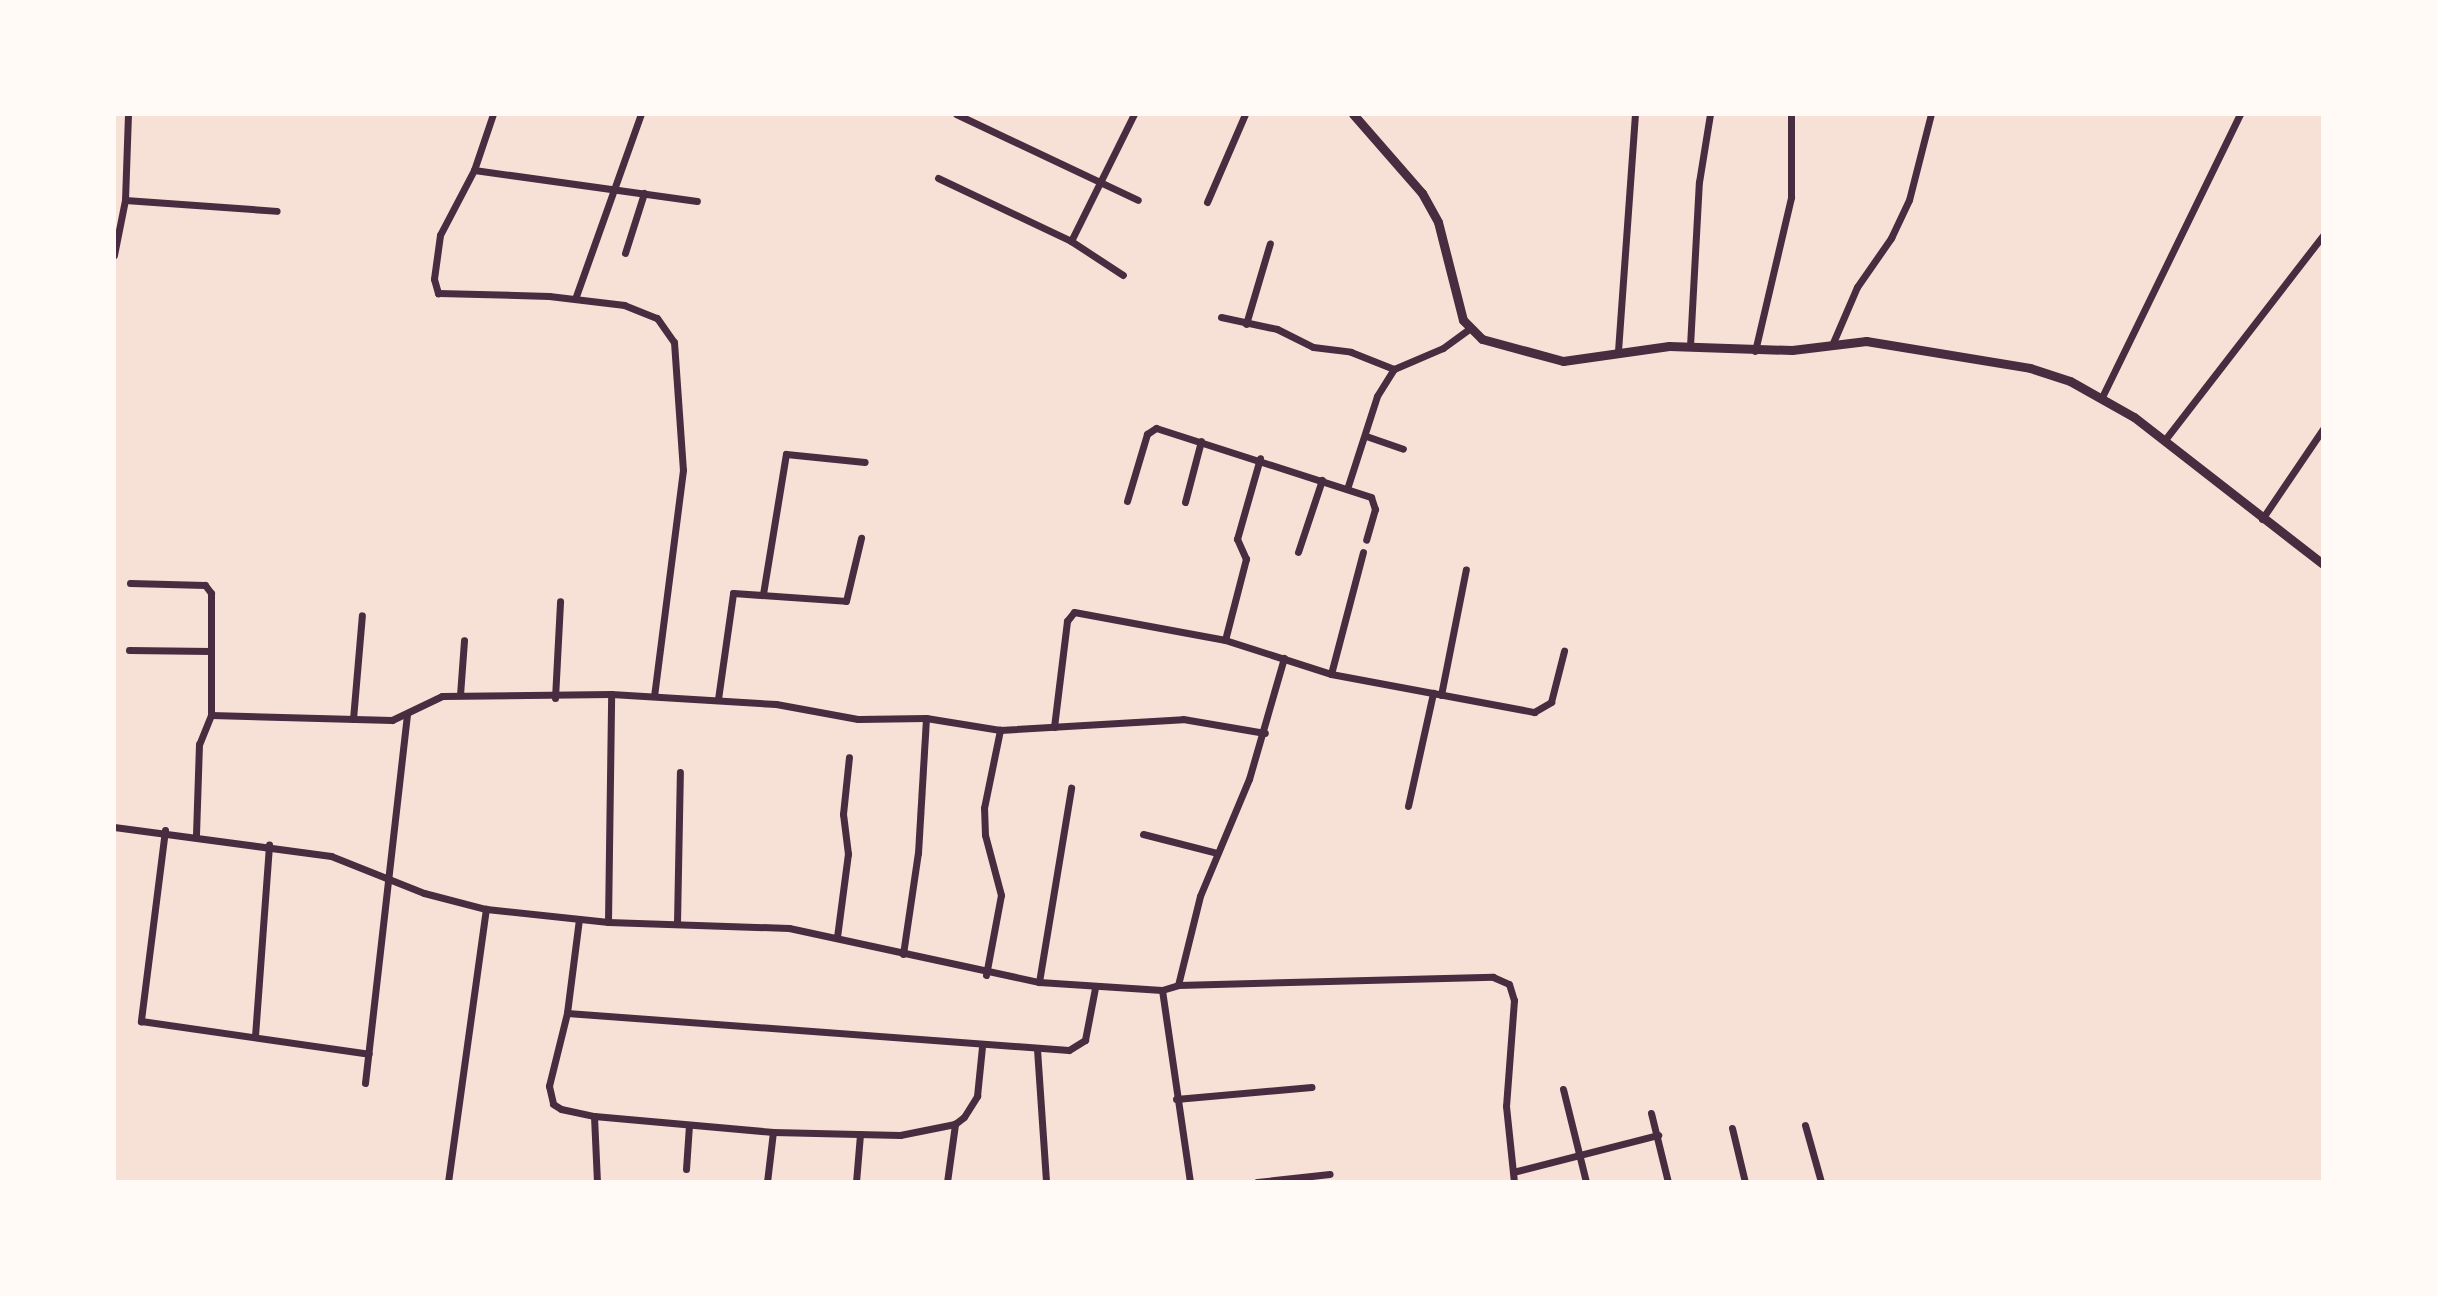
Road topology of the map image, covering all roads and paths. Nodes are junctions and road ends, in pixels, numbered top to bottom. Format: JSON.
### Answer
{"nodes":[{"id":1,"x":128,"y":114,"type":"edge"},
{"id":2,"x":493,"y":114,"type":"edge"},
{"id":3,"x":641,"y":114,"type":"edge"},
{"id":4,"x":956,"y":114,"type":"edge"},
{"id":5,"x":1134,"y":114,"type":"edge"},
{"id":6,"x":1245,"y":114,"type":"edge"},
{"id":7,"x":1353,"y":114,"type":"edge"},
{"id":8,"x":1635,"y":114,"type":"edge"},
{"id":9,"x":1710,"y":114,"type":"edge"},
{"id":10,"x":1791,"y":114,"type":"edge"},
{"id":11,"x":1931,"y":114,"type":"edge"},
{"id":12,"x":2240,"y":114,"type":"edge"},
{"id":13,"x":474,"y":170,"type":"junction"},
{"id":14,"x":938,"y":178,"type":"dead end"},
{"id":15,"x":1101,"y":183,"type":"junction"},
{"id":16,"x":617,"y":188,"type":"junction"},
{"id":17,"x":644,"y":193,"type":"junction"},
{"id":18,"x":125,"y":200,"type":"junction"},
{"id":19,"x":1138,"y":200,"type":"dead end"},
{"id":20,"x":697,"y":201,"type":"dead end"},
{"id":21,"x":1207,"y":202,"type":"dead end"},
{"id":22,"x":277,"y":211,"type":"dead end"},
{"id":23,"x":2323,"y":235,"type":"edge"},
{"id":24,"x":1071,"y":241,"type":"junction"},
{"id":25,"x":1270,"y":243,"type":"dead end"},
{"id":26,"x":625,"y":253,"type":"dead end"},
{"id":27,"x":114,"y":255,"type":"edge"},
{"id":28,"x":1123,"y":275,"type":"dead end"},
{"id":29,"x":575,"y":299,"type":"junction"},
{"id":30,"x":1221,"y":317,"type":"dead end"},
{"id":31,"x":1246,"y":324,"type":"junction"},
{"id":32,"x":1469,"y":329,"type":"junction"},
{"id":33,"x":1832,"y":345,"type":"junction"},
{"id":34,"x":1690,"y":346,"type":"junction"},
{"id":35,"x":1618,"y":351,"type":"junction"},
{"id":36,"x":1755,"y":351,"type":"junction"},
{"id":37,"x":1394,"y":369,"type":"junction"},
{"id":38,"x":2102,"y":397,"type":"junction"},
{"id":39,"x":2323,"y":429,"type":"edge"},
{"id":40,"x":1366,"y":436,"type":"junction"},
{"id":41,"x":1201,"y":441,"type":"junction"},
{"id":42,"x":2164,"y":441,"type":"junction"},
{"id":43,"x":1403,"y":449,"type":"dead end"},
{"id":44,"x":1260,"y":458,"type":"junction"},
{"id":45,"x":865,"y":462,"type":"dead end"},
{"id":46,"x":1322,"y":480,"type":"junction"},
{"id":47,"x":1347,"y":489,"type":"junction"},
{"id":48,"x":1127,"y":501,"type":"dead end"},
{"id":49,"x":1185,"y":502,"type":"dead end"},
{"id":50,"x":2262,"y":519,"type":"junction"},
{"id":51,"x":861,"y":538,"type":"dead end"},
{"id":52,"x":1366,"y":540,"type":"dead end"},
{"id":53,"x":1298,"y":552,"type":"dead end"},
{"id":54,"x":1363,"y":552,"type":"dead end"},
{"id":55,"x":2323,"y":564,"type":"edge"},
{"id":56,"x":1466,"y":569,"type":"dead end"},
{"id":57,"x":130,"y":583,"type":"dead end"},
{"id":58,"x":763,"y":594,"type":"junction"},
{"id":59,"x":560,"y":601,"type":"dead end"},
{"id":60,"x":362,"y":615,"type":"dead end"},
{"id":61,"x":464,"y":640,"type":"dead end"},
{"id":62,"x":1225,"y":640,"type":"junction"},
{"id":63,"x":129,"y":650,"type":"dead end"},
{"id":64,"x":211,"y":651,"type":"junction"},
{"id":65,"x":1564,"y":651,"type":"dead end"},
{"id":66,"x":1284,"y":658,"type":"junction"},
{"id":67,"x":1331,"y":674,"type":"junction"},
{"id":68,"x":611,"y":694,"type":"junction"},
{"id":69,"x":1437,"y":694,"type":"junction"},
{"id":70,"x":460,"y":695,"type":"junction"},
{"id":71,"x":654,"y":695,"type":"junction"},
{"id":72,"x":555,"y":698,"type":"junction"},
{"id":73,"x":718,"y":699,"type":"junction"},
{"id":74,"x":407,"y":714,"type":"junction"},
{"id":75,"x":211,"y":715,"type":"junction"},
{"id":76,"x":926,"y":718,"type":"junction"},
{"id":77,"x":353,"y":719,"type":"junction"},
{"id":78,"x":1054,"y":727,"type":"junction"},
{"id":79,"x":1000,"y":730,"type":"junction"},
{"id":80,"x":1265,"y":733,"type":"junction"},
{"id":81,"x":849,"y":757,"type":"dead end"},
{"id":82,"x":680,"y":772,"type":"dead end"},
{"id":83,"x":1071,"y":788,"type":"dead end"},
{"id":84,"x":1408,"y":806,"type":"dead end"},
{"id":85,"x":114,"y":827,"type":"edge"},
{"id":86,"x":165,"y":830,"type":"junction"},
{"id":87,"x":1143,"y":834,"type":"dead end"},
{"id":88,"x":196,"y":835,"type":"junction"},
{"id":89,"x":269,"y":845,"type":"junction"},
{"id":90,"x":1217,"y":853,"type":"junction"},
{"id":91,"x":389,"y":878,"type":"junction"},
{"id":92,"x":486,"y":909,"type":"junction"},
{"id":93,"x":579,"y":919,"type":"junction"},
{"id":94,"x":608,"y":922,"type":"junction"},
{"id":95,"x":677,"y":923,"type":"junction"},
{"id":96,"x":837,"y":937,"type":"junction"},
{"id":97,"x":903,"y":954,"type":"junction"},
{"id":98,"x":986,"y":975,"type":"junction"},
{"id":99,"x":1039,"y":982,"type":"junction"},
{"id":100,"x":1178,"y":985,"type":"junction"},
{"id":101,"x":1095,"y":988,"type":"junction"},
{"id":102,"x":1162,"y":990,"type":"junction"},
{"id":103,"x":567,"y":1013,"type":"junction"},
{"id":104,"x":255,"y":1036,"type":"junction"},
{"id":105,"x":982,"y":1047,"type":"junction"},
{"id":106,"x":1037,"y":1049,"type":"junction"},
{"id":107,"x":369,"y":1054,"type":"junction"},
{"id":108,"x":365,"y":1083,"type":"dead end"},
{"id":109,"x":1311,"y":1087,"type":"dead end"},
{"id":110,"x":1563,"y":1089,"type":"dead end"},
{"id":111,"x":1176,"y":1099,"type":"junction"},
{"id":112,"x":1651,"y":1113,"type":"dead end"},
{"id":113,"x":594,"y":1116,"type":"junction"},
{"id":114,"x":955,"y":1124,"type":"junction"},
{"id":115,"x":689,"y":1125,"type":"junction"},
{"id":116,"x":1805,"y":1125,"type":"dead end"},
{"id":117,"x":1732,"y":1128,"type":"dead end"},
{"id":118,"x":773,"y":1132,"type":"junction"},
{"id":119,"x":860,"y":1134,"type":"junction"},
{"id":120,"x":1658,"y":1135,"type":"junction"},
{"id":121,"x":1579,"y":1155,"type":"junction"},
{"id":122,"x":686,"y":1169,"type":"dead end"},
{"id":123,"x":1513,"y":1172,"type":"junction"},
{"id":124,"x":1330,"y":1174,"type":"dead end"},
{"id":125,"x":448,"y":1182,"type":"edge"},
{"id":126,"x":597,"y":1182,"type":"edge"},
{"id":127,"x":767,"y":1182,"type":"edge"},
{"id":128,"x":856,"y":1182,"type":"edge"},
{"id":129,"x":947,"y":1182,"type":"edge"},
{"id":130,"x":1046,"y":1182,"type":"edge"},
{"id":131,"x":1190,"y":1182,"type":"edge"},
{"id":132,"x":1257,"y":1182,"type":"edge"},
{"id":133,"x":1514,"y":1182,"type":"edge"},
{"id":134,"x":1586,"y":1182,"type":"edge"},
{"id":135,"x":1668,"y":1182,"type":"edge"},
{"id":136,"x":1745,"y":1182,"type":"edge"},
{"id":137,"x":1821,"y":1182,"type":"edge"}],
"edges":[{"from":1,"to":18,"type":"street"},
{"from":2,"to":13,"type":"street"},
{"from":3,"to":16,"type":"street"},
{"from":4,"to":15,"type":"street"},
{"from":5,"to":15,"type":"street"},
{"from":6,"to":21,"type":"street"},
{"from":7,"to":32,"type":"street"},
{"from":8,"to":35,"type":"street"},
{"from":9,"to":34,"type":"street"},
{"from":10,"to":36,"type":"street"},
{"from":11,"to":33,"type":"street"},
{"from":12,"to":38,"type":"street"},
{"from":13,"to":16,"type":"street"},
{"from":13,"to":29,"type":"street"},
{"from":14,"to":24,"type":"street"},
{"from":15,"to":19,"type":"street"},
{"from":15,"to":24,"type":"street"},
{"from":16,"to":17,"type":"street"},
{"from":16,"to":29,"type":"street"},
{"from":17,"to":20,"type":"street"},
{"from":17,"to":26,"type":"street"},
{"from":18,"to":22,"type":"street"},
{"from":18,"to":27,"type":"street"},
{"from":23,"to":42,"type":"street"},
{"from":24,"to":28,"type":"street"},
{"from":25,"to":31,"type":"street"},
{"from":29,"to":71,"type":"street"},
{"from":30,"to":31,"type":"street"},
{"from":31,"to":37,"type":"street"},
{"from":32,"to":35,"type":"street"},
{"from":32,"to":37,"type":"street"},
{"from":33,"to":36,"type":"street"},
{"from":33,"to":38,"type":"street"},
{"from":34,"to":35,"type":"street"},
{"from":34,"to":36,"type":"street"},
{"from":37,"to":40,"type":"street"},
{"from":38,"to":42,"type":"street"},
{"from":39,"to":50,"type":"street"},
{"from":40,"to":43,"type":"street"},
{"from":40,"to":47,"type":"street"},
{"from":41,"to":44,"type":"street"},
{"from":41,"to":48,"type":"street"},
{"from":41,"to":49,"type":"street"},
{"from":42,"to":50,"type":"street"},
{"from":44,"to":46,"type":"street"},
{"from":44,"to":62,"type":"street"},
{"from":45,"to":58,"type":"street"},
{"from":46,"to":47,"type":"street"},
{"from":46,"to":53,"type":"street"},
{"from":47,"to":52,"type":"street"},
{"from":50,"to":55,"type":"street"},
{"from":51,"to":58,"type":"street"},
{"from":54,"to":67,"type":"street"},
{"from":56,"to":69,"type":"street"},
{"from":57,"to":64,"type":"street"},
{"from":58,"to":73,"type":"street"},
{"from":59,"to":72,"type":"street"},
{"from":60,"to":77,"type":"street"},
{"from":61,"to":70,"type":"street"},
{"from":62,"to":66,"type":"street"},
{"from":62,"to":78,"type":"street"},
{"from":63,"to":64,"type":"street"},
{"from":64,"to":75,"type":"street"},
{"from":65,"to":69,"type":"street"},
{"from":66,"to":67,"type":"street"},
{"from":66,"to":80,"type":"street"},
{"from":67,"to":69,"type":"street"},
{"from":68,"to":71,"type":"street"},
{"from":68,"to":72,"type":"street"},
{"from":68,"to":94,"type":"street"},
{"from":69,"to":84,"type":"street"},
{"from":70,"to":72,"type":"street"},
{"from":70,"to":74,"type":"street"},
{"from":71,"to":73,"type":"street"},
{"from":73,"to":76,"type":"street"},
{"from":74,"to":77,"type":"street"},
{"from":74,"to":91,"type":"street"},
{"from":75,"to":77,"type":"street"},
{"from":75,"to":88,"type":"street"},
{"from":76,"to":79,"type":"street"},
{"from":76,"to":97,"type":"street"},
{"from":78,"to":79,"type":"street"},
{"from":78,"to":80,"type":"street"},
{"from":79,"to":98,"type":"street"},
{"from":80,"to":90,"type":"street"},
{"from":81,"to":96,"type":"street"},
{"from":82,"to":95,"type":"street"},
{"from":83,"to":99,"type":"street"},
{"from":85,"to":86,"type":"street"},
{"from":86,"to":88,"type":"street"},
{"from":86,"to":104,"type":"street"},
{"from":87,"to":90,"type":"street"},
{"from":88,"to":89,"type":"street"},
{"from":89,"to":91,"type":"street"},
{"from":89,"to":104,"type":"street"},
{"from":90,"to":100,"type":"street"},
{"from":91,"to":92,"type":"street"},
{"from":91,"to":107,"type":"street"},
{"from":92,"to":93,"type":"street"},
{"from":92,"to":125,"type":"street"},
{"from":93,"to":94,"type":"street"},
{"from":93,"to":103,"type":"street"},
{"from":94,"to":95,"type":"street"},
{"from":95,"to":96,"type":"street"},
{"from":96,"to":97,"type":"street"},
{"from":97,"to":98,"type":"street"},
{"from":98,"to":99,"type":"street"},
{"from":99,"to":101,"type":"street"},
{"from":100,"to":102,"type":"street"},
{"from":100,"to":123,"type":"street"},
{"from":101,"to":102,"type":"street"},
{"from":101,"to":106,"type":"street"},
{"from":102,"to":111,"type":"street"},
{"from":103,"to":105,"type":"street"},
{"from":103,"to":113,"type":"street"},
{"from":104,"to":107,"type":"street"},
{"from":105,"to":106,"type":"street"},
{"from":105,"to":114,"type":"street"},
{"from":106,"to":130,"type":"street"},
{"from":107,"to":108,"type":"street"},
{"from":109,"to":111,"type":"street"},
{"from":110,"to":121,"type":"street"},
{"from":111,"to":131,"type":"street"},
{"from":112,"to":120,"type":"street"},
{"from":113,"to":115,"type":"street"},
{"from":113,"to":126,"type":"street"},
{"from":114,"to":119,"type":"street"},
{"from":114,"to":129,"type":"street"},
{"from":115,"to":118,"type":"street"},
{"from":115,"to":122,"type":"street"},
{"from":116,"to":137,"type":"street"},
{"from":117,"to":136,"type":"street"},
{"from":118,"to":119,"type":"street"},
{"from":118,"to":127,"type":"street"},
{"from":119,"to":128,"type":"street"},
{"from":120,"to":121,"type":"street"},
{"from":120,"to":135,"type":"street"},
{"from":121,"to":123,"type":"street"},
{"from":121,"to":134,"type":"street"},
{"from":123,"to":133,"type":"street"},
{"from":124,"to":132,"type":"street"}]}
